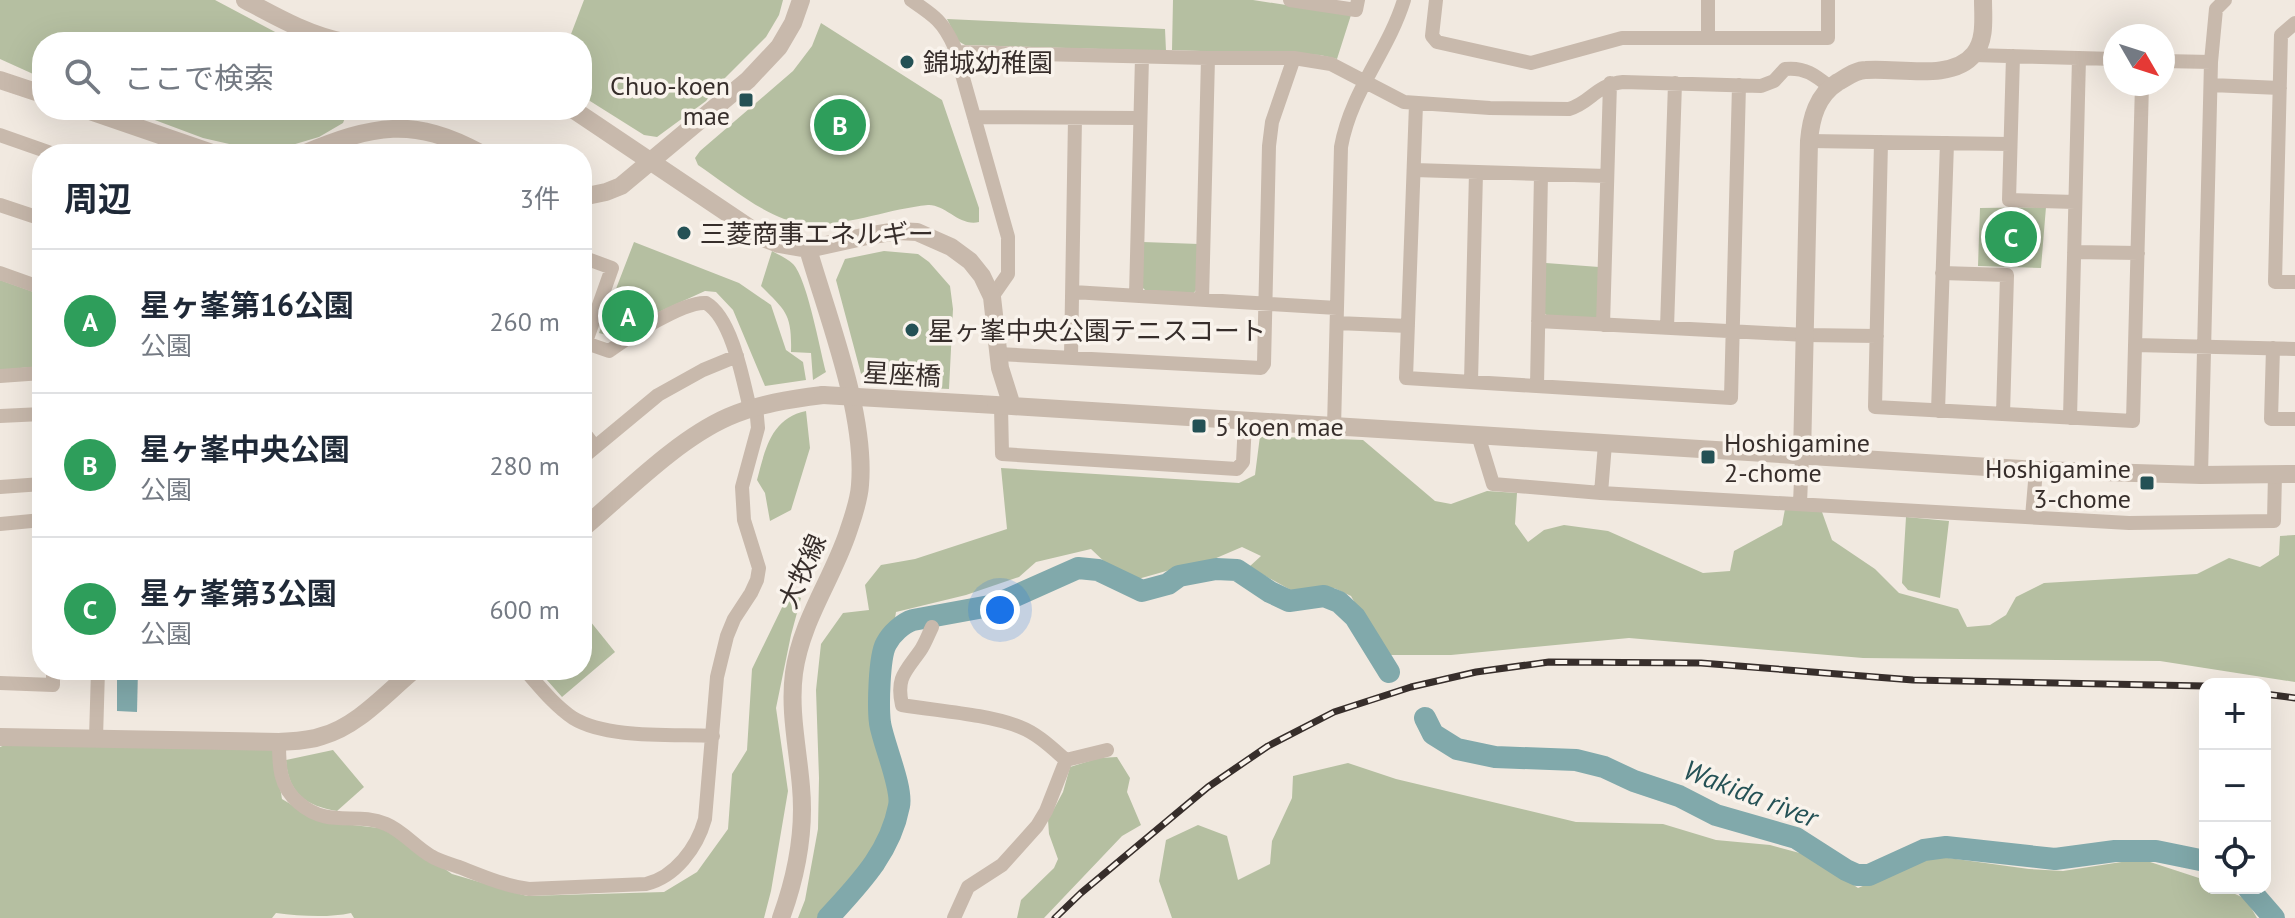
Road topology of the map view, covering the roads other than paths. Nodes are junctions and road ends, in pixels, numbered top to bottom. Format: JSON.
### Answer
{"nodes":[{"id":1,"x":245,"y":0,"type":"edge"},
{"id":2,"x":801,"y":0,"type":"edge"},
{"id":3,"x":1290,"y":0,"type":"edge"},
{"id":4,"x":1358,"y":0,"type":"edge"},
{"id":5,"x":1404,"y":0,"type":"edge"},
{"id":6,"x":1436,"y":0,"type":"edge"},
{"id":7,"x":1708,"y":0,"type":"edge"},
{"id":8,"x":1828,"y":0,"type":"edge"},
{"id":9,"x":1983,"y":0,"type":"edge"},
{"id":10,"x":2225,"y":0,"type":"edge"},
{"id":11,"x":913,"y":1,"type":"edge"},
{"id":12,"x":2295,"y":23,"type":"edge"},
{"id":13,"x":309,"y":32,"type":"edge"},
{"id":14,"x":1708,"y":38,"type":"junction"},
{"id":15,"x":956,"y":52,"type":"junction"},
{"id":16,"x":1974,"y":55,"type":"junction"},
{"id":17,"x":2013,"y":56,"type":"junction"},
{"id":18,"x":1142,"y":57,"type":"junction"},
{"id":19,"x":1208,"y":58,"type":"junction"},
{"id":20,"x":1294,"y":58,"type":"junction"},
{"id":21,"x":2079,"y":58,"type":"junction"},
{"id":22,"x":2103,"y":59,"type":"edge"},
{"id":23,"x":2175,"y":61,"type":"edge"},
{"id":24,"x":2211,"y":62,"type":"junction"},
{"id":25,"x":0,"y":80,"type":"edge"},
{"id":26,"x":1364,"y":81,"type":"junction"},
{"id":27,"x":1610,"y":83,"type":"junction"},
{"id":28,"x":1675,"y":83,"type":"junction"},
{"id":29,"x":1739,"y":85,"type":"junction"},
{"id":30,"x":2211,"y":85,"type":"junction"},
{"id":31,"x":1830,"y":87,"type":"junction"},
{"id":32,"x":2280,"y":88,"type":"junction"},
{"id":33,"x":32,"y":91,"type":"edge"},
{"id":34,"x":2142,"y":96,"type":"edge"},
{"id":35,"x":1416,"y":104,"type":"junction"},
{"id":36,"x":974,"y":117,"type":"junction"},
{"id":37,"x":1075,"y":118,"type":"junction"},
{"id":38,"x":1140,"y":118,"type":"junction"},
{"id":39,"x":116,"y":120,"type":"edge"},
{"id":40,"x":589,"y":120,"type":"edge"},
{"id":41,"x":0,"y":135,"type":"edge"},
{"id":42,"x":1809,"y":141,"type":"junction"},
{"id":43,"x":1881,"y":142,"type":"junction"},
{"id":44,"x":1947,"y":143,"type":"junction"},
{"id":45,"x":186,"y":144,"type":"edge"},
{"id":46,"x":329,"y":144,"type":"edge"},
{"id":47,"x":464,"y":144,"type":"edge"},
{"id":48,"x":2010,"y":144,"type":"junction"},
{"id":49,"x":32,"y":146,"type":"edge"},
{"id":50,"x":653,"y":161,"type":"junction"},
{"id":51,"x":1414,"y":170,"type":"junction"},
{"id":52,"x":1476,"y":172,"type":"junction"},
{"id":53,"x":1541,"y":174,"type":"junction"},
{"id":54,"x":1607,"y":176,"type":"junction"},
{"id":55,"x":592,"y":195,"type":"edge"},
{"id":56,"x":2075,"y":202,"type":"junction"},
{"id":57,"x":0,"y":205,"type":"edge"},
{"id":58,"x":32,"y":216,"type":"edge"},
{"id":59,"x":808,"y":249,"type":"junction"},
{"id":60,"x":2074,"y":252,"type":"junction"},
{"id":61,"x":2138,"y":253,"type":"junction"},
{"id":62,"x":592,"y":261,"type":"edge"},
{"id":63,"x":0,"y":273,"type":"edge"},
{"id":64,"x":1942,"y":273,"type":"junction"},
{"id":65,"x":2295,"y":282,"type":"edge"},
{"id":66,"x":32,"y":284,"type":"edge"},
{"id":67,"x":1073,"y":292,"type":"junction"},
{"id":68,"x":1136,"y":296,"type":"junction"},
{"id":69,"x":992,"y":297,"type":"junction"},
{"id":70,"x":1202,"y":300,"type":"junction"},
{"id":71,"x":1265,"y":304,"type":"junction"},
{"id":72,"x":1337,"y":316,"type":"junction"},
{"id":73,"x":1538,"y":321,"type":"junction"},
{"id":74,"x":592,"y":325,"type":"edge"},
{"id":75,"x":1603,"y":325,"type":"junction"},
{"id":76,"x":1408,"y":326,"type":"junction"},
{"id":77,"x":1667,"y":328,"type":"junction"},
{"id":78,"x":1732,"y":331,"type":"junction"},
{"id":79,"x":1805,"y":335,"type":"junction"},
{"id":80,"x":1877,"y":336,"type":"junction"},
{"id":81,"x":2135,"y":345,"type":"junction"},
{"id":82,"x":2204,"y":347,"type":"junction"},
{"id":83,"x":2273,"y":348,"type":"junction"},
{"id":84,"x":592,"y":349,"type":"edge"},
{"id":85,"x":2295,"y":349,"type":"edge"},
{"id":86,"x":998,"y":354,"type":"junction"},
{"id":87,"x":737,"y":356,"type":"junction"},
{"id":88,"x":1071,"y":357,"type":"junction"},
{"id":89,"x":32,"y":374,"type":"edge"},
{"id":90,"x":0,"y":376,"type":"edge"},
{"id":91,"x":1471,"y":382,"type":"junction"},
{"id":92,"x":1537,"y":386,"type":"junction"},
{"id":93,"x":1006,"y":406,"type":"junction"},
{"id":94,"x":753,"y":408,"type":"junction"},
{"id":95,"x":1938,"y":411,"type":"junction"},
{"id":96,"x":32,"y":414,"type":"edge"},
{"id":97,"x":2003,"y":414,"type":"junction"},
{"id":98,"x":0,"y":416,"type":"edge"},
{"id":99,"x":2070,"y":418,"type":"junction"},
{"id":100,"x":2295,"y":419,"type":"edge"},
{"id":101,"x":1245,"y":422,"type":"junction"},
{"id":102,"x":1334,"y":428,"type":"junction"},
{"id":103,"x":1478,"y":435,"type":"junction"},
{"id":104,"x":592,"y":443,"type":"edge"},
{"id":105,"x":1605,"y":444,"type":"junction"},
{"id":106,"x":595,"y":447,"type":"junction"},
{"id":107,"x":592,"y":450,"type":"edge"},
{"id":108,"x":1802,"y":456,"type":"junction"},
{"id":109,"x":2036,"y":470,"type":"junction"},
{"id":110,"x":2275,"y":474,"type":"junction"},
{"id":111,"x":2295,"y":474,"type":"edge"},
{"id":112,"x":2201,"y":475,"type":"junction"},
{"id":113,"x":32,"y":485,"type":"edge"},
{"id":114,"x":0,"y":487,"type":"edge"},
{"id":115,"x":1601,"y":493,"type":"junction"},
{"id":116,"x":1800,"y":503,"type":"junction"},
{"id":117,"x":2032,"y":517,"type":"junction"},
{"id":118,"x":32,"y":521,"type":"edge"},
{"id":119,"x":592,"y":521,"type":"edge"},
{"id":120,"x":0,"y":524,"type":"edge"},
{"id":121,"x":932,"y":627,"type":"dead end"},
{"id":122,"x":53,"y":680,"type":"edge"},
{"id":123,"x":98,"y":680,"type":"edge"},
{"id":124,"x":402,"y":680,"type":"edge"},
{"id":125,"x":534,"y":680,"type":"edge"},
{"id":126,"x":0,"y":683,"type":"edge"},
{"id":127,"x":713,"y":736,"type":"junction"},
{"id":128,"x":0,"y":737,"type":"edge"},
{"id":129,"x":96,"y":738,"type":"junction"},
{"id":130,"x":279,"y":742,"type":"junction"},
{"id":131,"x":1107,"y":750,"type":"dead end"},
{"id":132,"x":1066,"y":760,"type":"junction"},
{"id":133,"x":781,"y":918,"type":"edge"},
{"id":134,"x":954,"y":918,"type":"edge"}],
"edges":[{"from":1,"to":13,"type":"street"},
{"from":2,"to":50,"type":"street"},
{"from":3,"to":4,"type":"street"},
{"from":5,"to":26,"type":"street"},
{"from":6,"to":14,"type":"street"},
{"from":7,"to":14,"type":"street"},
{"from":8,"to":14,"type":"street"},
{"from":9,"to":16,"type":"street"},
{"from":10,"to":24,"type":"street"},
{"from":11,"to":15,"type":"street"},
{"from":12,"to":32,"type":"street"},
{"from":15,"to":18,"type":"street"},
{"from":15,"to":36,"type":"street"},
{"from":16,"to":17,"type":"street"},
{"from":16,"to":31,"type":"street"},
{"from":17,"to":21,"type":"street"},
{"from":17,"to":48,"type":"street"},
{"from":18,"to":19,"type":"street"},
{"from":18,"to":38,"type":"street"},
{"from":19,"to":20,"type":"street"},
{"from":19,"to":70,"type":"street"},
{"from":20,"to":26,"type":"street"},
{"from":20,"to":71,"type":"street"},
{"from":21,"to":22,"type":"street"},
{"from":21,"to":56,"type":"street"},
{"from":23,"to":24,"type":"street"},
{"from":24,"to":30,"type":"street"},
{"from":25,"to":33,"type":"street"},
{"from":26,"to":35,"type":"street"},
{"from":26,"to":72,"type":"street"},
{"from":27,"to":28,"type":"street"},
{"from":27,"to":35,"type":"street"},
{"from":27,"to":54,"type":"street"},
{"from":28,"to":29,"type":"street"},
{"from":28,"to":77,"type":"street"},
{"from":29,"to":31,"type":"street"},
{"from":29,"to":78,"type":"street"},
{"from":30,"to":32,"type":"street"},
{"from":30,"to":82,"type":"street"},
{"from":31,"to":42,"type":"street"},
{"from":32,"to":65,"type":"street"},
{"from":34,"to":61,"type":"street"},
{"from":35,"to":51,"type":"street"},
{"from":36,"to":37,"type":"street"},
{"from":36,"to":69,"type":"street"},
{"from":37,"to":38,"type":"street"},
{"from":37,"to":67,"type":"street"},
{"from":38,"to":68,"type":"street"},
{"from":39,"to":45,"type":"street"},
{"from":40,"to":50,"type":"street"},
{"from":41,"to":49,"type":"street"},
{"from":42,"to":43,"type":"street"},
{"from":42,"to":79,"type":"street"},
{"from":43,"to":44,"type":"street"},
{"from":43,"to":80,"type":"street"},
{"from":44,"to":48,"type":"street"},
{"from":44,"to":64,"type":"street"},
{"from":46,"to":47,"type":"street"},
{"from":48,"to":56,"type":"street"},
{"from":50,"to":55,"type":"street"},
{"from":50,"to":59,"type":"street"},
{"from":51,"to":52,"type":"street"},
{"from":51,"to":76,"type":"street"},
{"from":52,"to":53,"type":"street"},
{"from":52,"to":91,"type":"street"},
{"from":53,"to":54,"type":"street"},
{"from":53,"to":73,"type":"street"},
{"from":54,"to":75,"type":"street"},
{"from":56,"to":60,"type":"street"},
{"from":57,"to":58,"type":"street"},
{"from":59,"to":69,"type":"street"},
{"from":59,"to":133,"type":"street","name":"大牧線"},
{"from":60,"to":61,"type":"street"},
{"from":60,"to":99,"type":"street"},
{"from":61,"to":81,"type":"street"},
{"from":62,"to":74,"type":"street"},
{"from":63,"to":66,"type":"street"},
{"from":64,"to":95,"type":"street"},
{"from":64,"to":97,"type":"street"},
{"from":67,"to":68,"type":"street"},
{"from":67,"to":88,"type":"street"},
{"from":68,"to":70,"type":"street"},
{"from":69,"to":86,"type":"street"},
{"from":70,"to":71,"type":"street"},
{"from":71,"to":72,"type":"street"},
{"from":71,"to":88,"type":"street"},
{"from":72,"to":76,"type":"street"},
{"from":72,"to":102,"type":"street"},
{"from":73,"to":75,"type":"street"},
{"from":73,"to":92,"type":"street"},
{"from":75,"to":77,"type":"street"},
{"from":76,"to":91,"type":"street"},
{"from":77,"to":78,"type":"street"},
{"from":78,"to":79,"type":"street"},
{"from":78,"to":92,"type":"street"},
{"from":79,"to":80,"type":"street"},
{"from":79,"to":108,"type":"street"},
{"from":80,"to":95,"type":"street"},
{"from":81,"to":82,"type":"street"},
{"from":81,"to":99,"type":"street"},
{"from":82,"to":83,"type":"street"},
{"from":82,"to":112,"type":"street"},
{"from":83,"to":85,"type":"street"},
{"from":83,"to":100,"type":"street"},
{"from":84,"to":87,"type":"street"},
{"from":86,"to":88,"type":"street"},
{"from":86,"to":93,"type":"street"},
{"from":87,"to":94,"type":"street"},
{"from":87,"to":106,"type":"street"},
{"from":89,"to":90,"type":"street"},
{"from":91,"to":92,"type":"street"},
{"from":93,"to":94,"type":"street","name":"星座橋","bridge":true},
{"from":93,"to":101,"type":"street","name":"星座橋"},
{"from":93,"to":101,"type":"street"},
{"from":94,"to":119,"type":"street","name":"星座橋"},
{"from":94,"to":127,"type":"street"},
{"from":95,"to":97,"type":"street"},
{"from":96,"to":98,"type":"street"},
{"from":97,"to":99,"type":"street"},
{"from":101,"to":102,"type":"street","name":"星座橋"},
{"from":102,"to":103,"type":"street","name":"星座橋"},
{"from":103,"to":105,"type":"street","name":"星座橋"},
{"from":103,"to":115,"type":"street"},
{"from":104,"to":106,"type":"street"},
{"from":105,"to":108,"type":"street","name":"星座橋"},
{"from":105,"to":115,"type":"street"},
{"from":106,"to":107,"type":"street"},
{"from":108,"to":109,"type":"street","name":"星座橋"},
{"from":108,"to":116,"type":"street"},
{"from":109,"to":112,"type":"street","name":"星座橋"},
{"from":109,"to":117,"type":"street"},
{"from":110,"to":111,"type":"street","name":"星座橋"},
{"from":110,"to":112,"type":"street","name":"星座橋"},
{"from":110,"to":117,"type":"street"},
{"from":113,"to":114,"type":"street"},
{"from":115,"to":116,"type":"street"},
{"from":116,"to":117,"type":"street"},
{"from":118,"to":120,"type":"street"},
{"from":121,"to":132,"type":"street"},
{"from":122,"to":126,"type":"street"},
{"from":123,"to":129,"type":"street"},
{"from":124,"to":130,"type":"street"},
{"from":125,"to":127,"type":"street"},
{"from":127,"to":130,"type":"street"},
{"from":128,"to":129,"type":"street"},
{"from":129,"to":130,"type":"street"},
{"from":131,"to":132,"type":"street"},
{"from":132,"to":134,"type":"street"}]}
